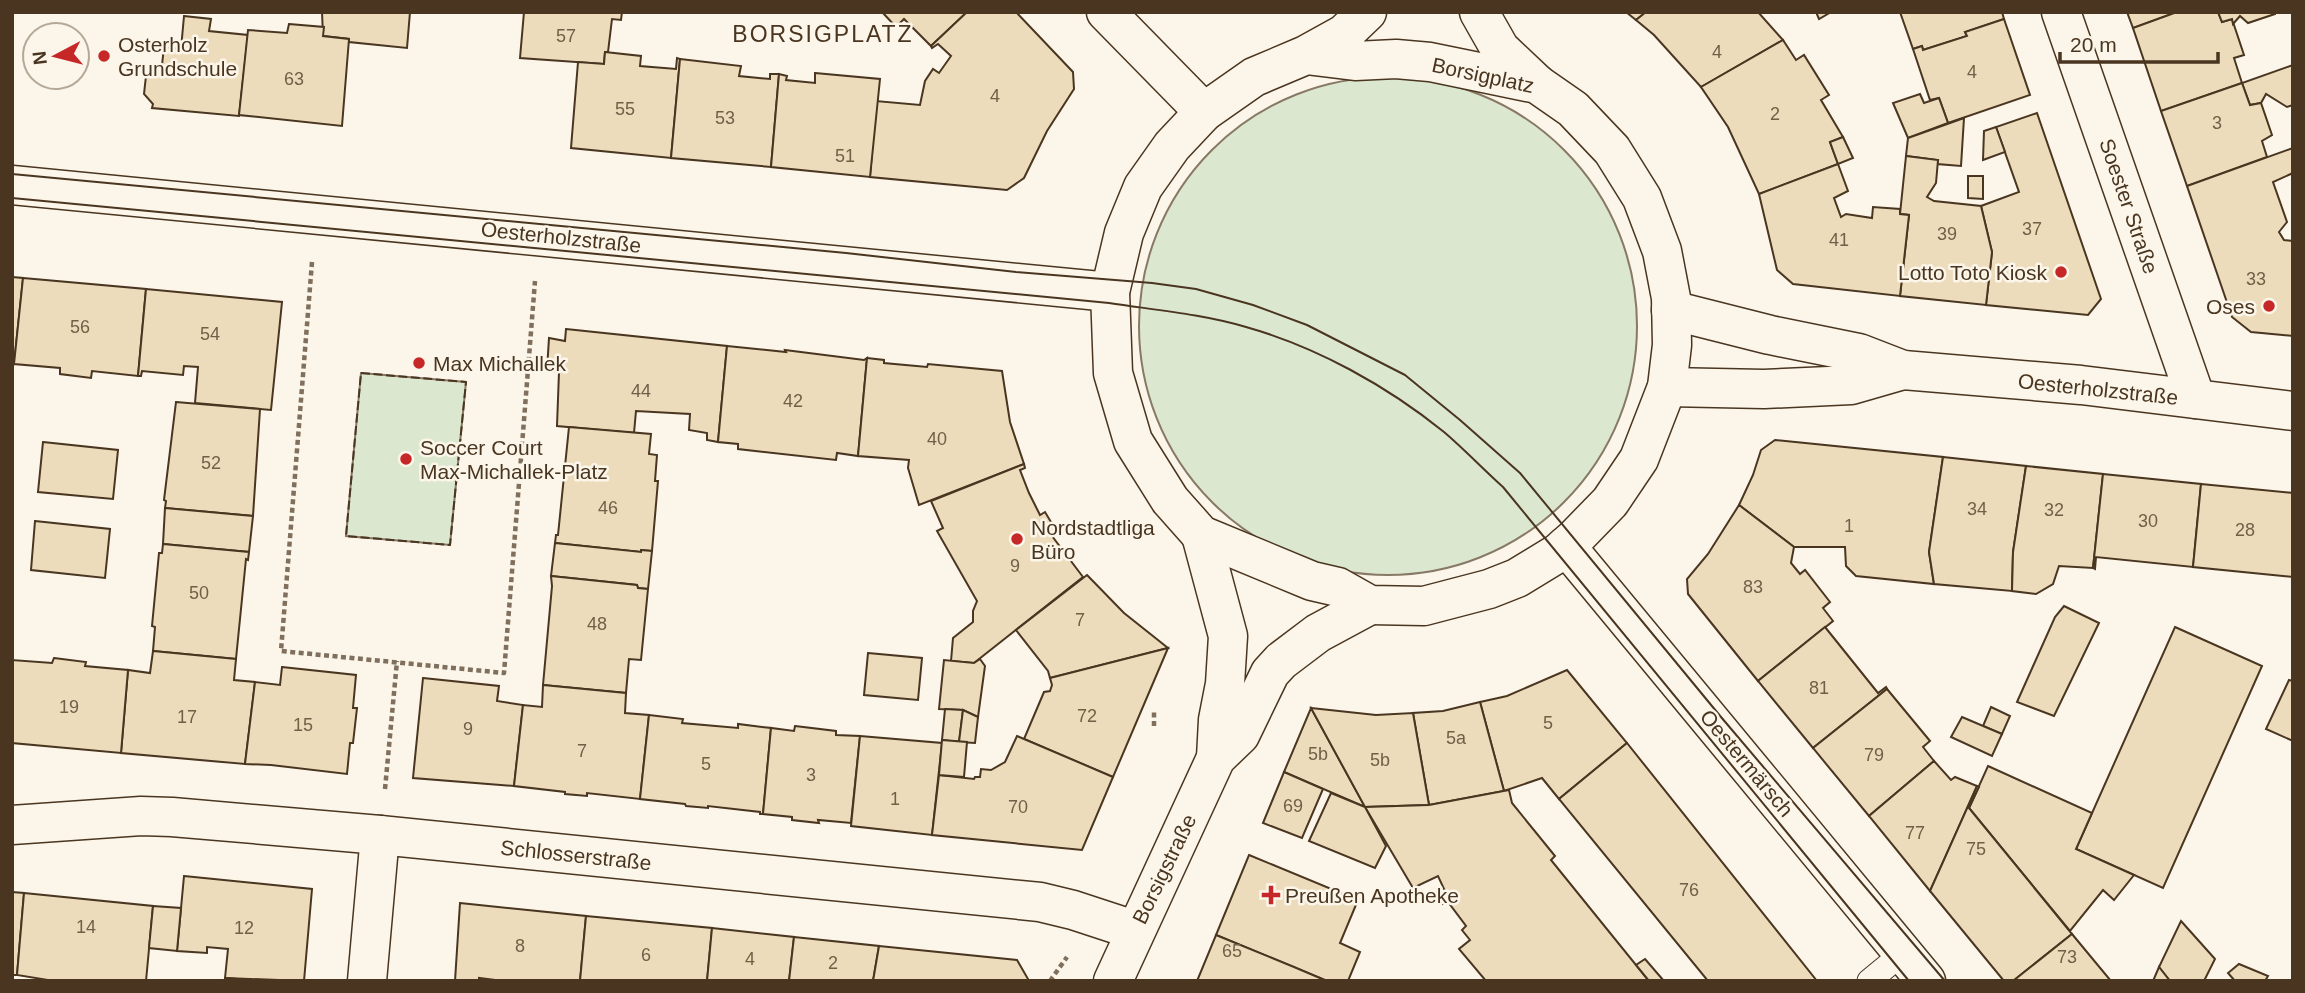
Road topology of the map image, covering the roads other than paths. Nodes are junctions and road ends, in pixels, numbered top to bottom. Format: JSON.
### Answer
{"nodes":[{"id":1,"x":1106,"y":12,"type":"edge"},
{"id":2,"x":1367,"y":12,"type":"edge"},
{"id":3,"x":1479,"y":12,"type":"edge"},
{"id":4,"x":2061,"y":12,"type":"edge"},
{"id":5,"x":1306,"y":55,"type":"junction"},
{"id":6,"x":1537,"y":84,"type":"junction"},
{"id":7,"x":1204,"y":111,"type":"junction"},
{"id":8,"x":12,"y":185,"type":"edge"},
{"id":9,"x":1110,"y":292,"type":"junction"},
{"id":10,"x":1671,"y":310,"type":"junction"},
{"id":11,"x":1903,"y":370,"type":"junction"},
{"id":12,"x":1667,"y":387,"type":"junction"},
{"id":13,"x":2196,"y":399,"type":"junction"},
{"id":14,"x":2293,"y":411,"type":"edge"},
{"id":15,"x":1201,"y":535,"type":"junction"},
{"id":16,"x":1566,"y":546,"type":"junction"},
{"id":17,"x":1370,"y":605,"type":"junction"},
{"id":18,"x":1216,"y":758,"type":"junction"},
{"id":19,"x":12,"y":825,"type":"edge"},
{"id":20,"x":380,"y":835,"type":"junction"},
{"id":21,"x":1135,"y":930,"type":"junction"},
{"id":22,"x":1914,"y":967,"type":"edge"},
{"id":23,"x":368,"y":981,"type":"edge"},
{"id":24,"x":1113,"y":981,"type":"edge"},
{"id":25,"x":1869,"y":981,"type":"edge"}],
"edges":[{"from":1,"to":7,"type":"street"},
{"from":2,"to":5,"type":"street"},
{"from":3,"to":6,"type":"street"},
{"from":4,"to":13,"type":"street","name":"Soester Straße"},
{"from":5,"to":6,"type":"street","name":"Borsigplatz"},
{"from":5,"to":7,"type":"street","name":"Borsigplatz"},
{"from":6,"to":10,"type":"street","name":"Borsigplatz"},
{"from":7,"to":9,"type":"street","name":"Borsigplatz"},
{"from":8,"to":9,"type":"street","name":"Oesterholzstraße"},
{"from":9,"to":15,"type":"street","name":"Borsigplatz"},
{"from":10,"to":11,"type":"street","name":"Oesterholzstraße"},
{"from":10,"to":12,"type":"street","name":"Borsigplatz"},
{"from":11,"to":12,"type":"street","name":"Oesterholzstraße"},
{"from":11,"to":13,"type":"street","name":"Oesterholzstraße"},
{"from":12,"to":16,"type":"street","name":"Borsigplatz"},
{"from":13,"to":14,"type":"street","name":"Oesterholzstraße"},
{"from":15,"to":17,"type":"street","name":"Borsigplatz"},
{"from":15,"to":18,"type":"street","name":"Borsigstraße"},
{"from":16,"to":17,"type":"street","name":"Borsigplatz"},
{"from":16,"to":22,"type":"street","name":"Oestermärsch"},
{"from":17,"to":18,"type":"street","name":"Borsigstraße"},
{"from":18,"to":21,"type":"street","name":"Borsigstraße"},
{"from":19,"to":20,"type":"street","name":"Schlosserstraße"},
{"from":20,"to":21,"type":"street","name":"Schlosserstraße"},
{"from":20,"to":23,"type":"street"},
{"from":21,"to":24,"type":"street","name":"Borsigstraße"},
{"from":22,"to":25,"type":"lane"}]}
